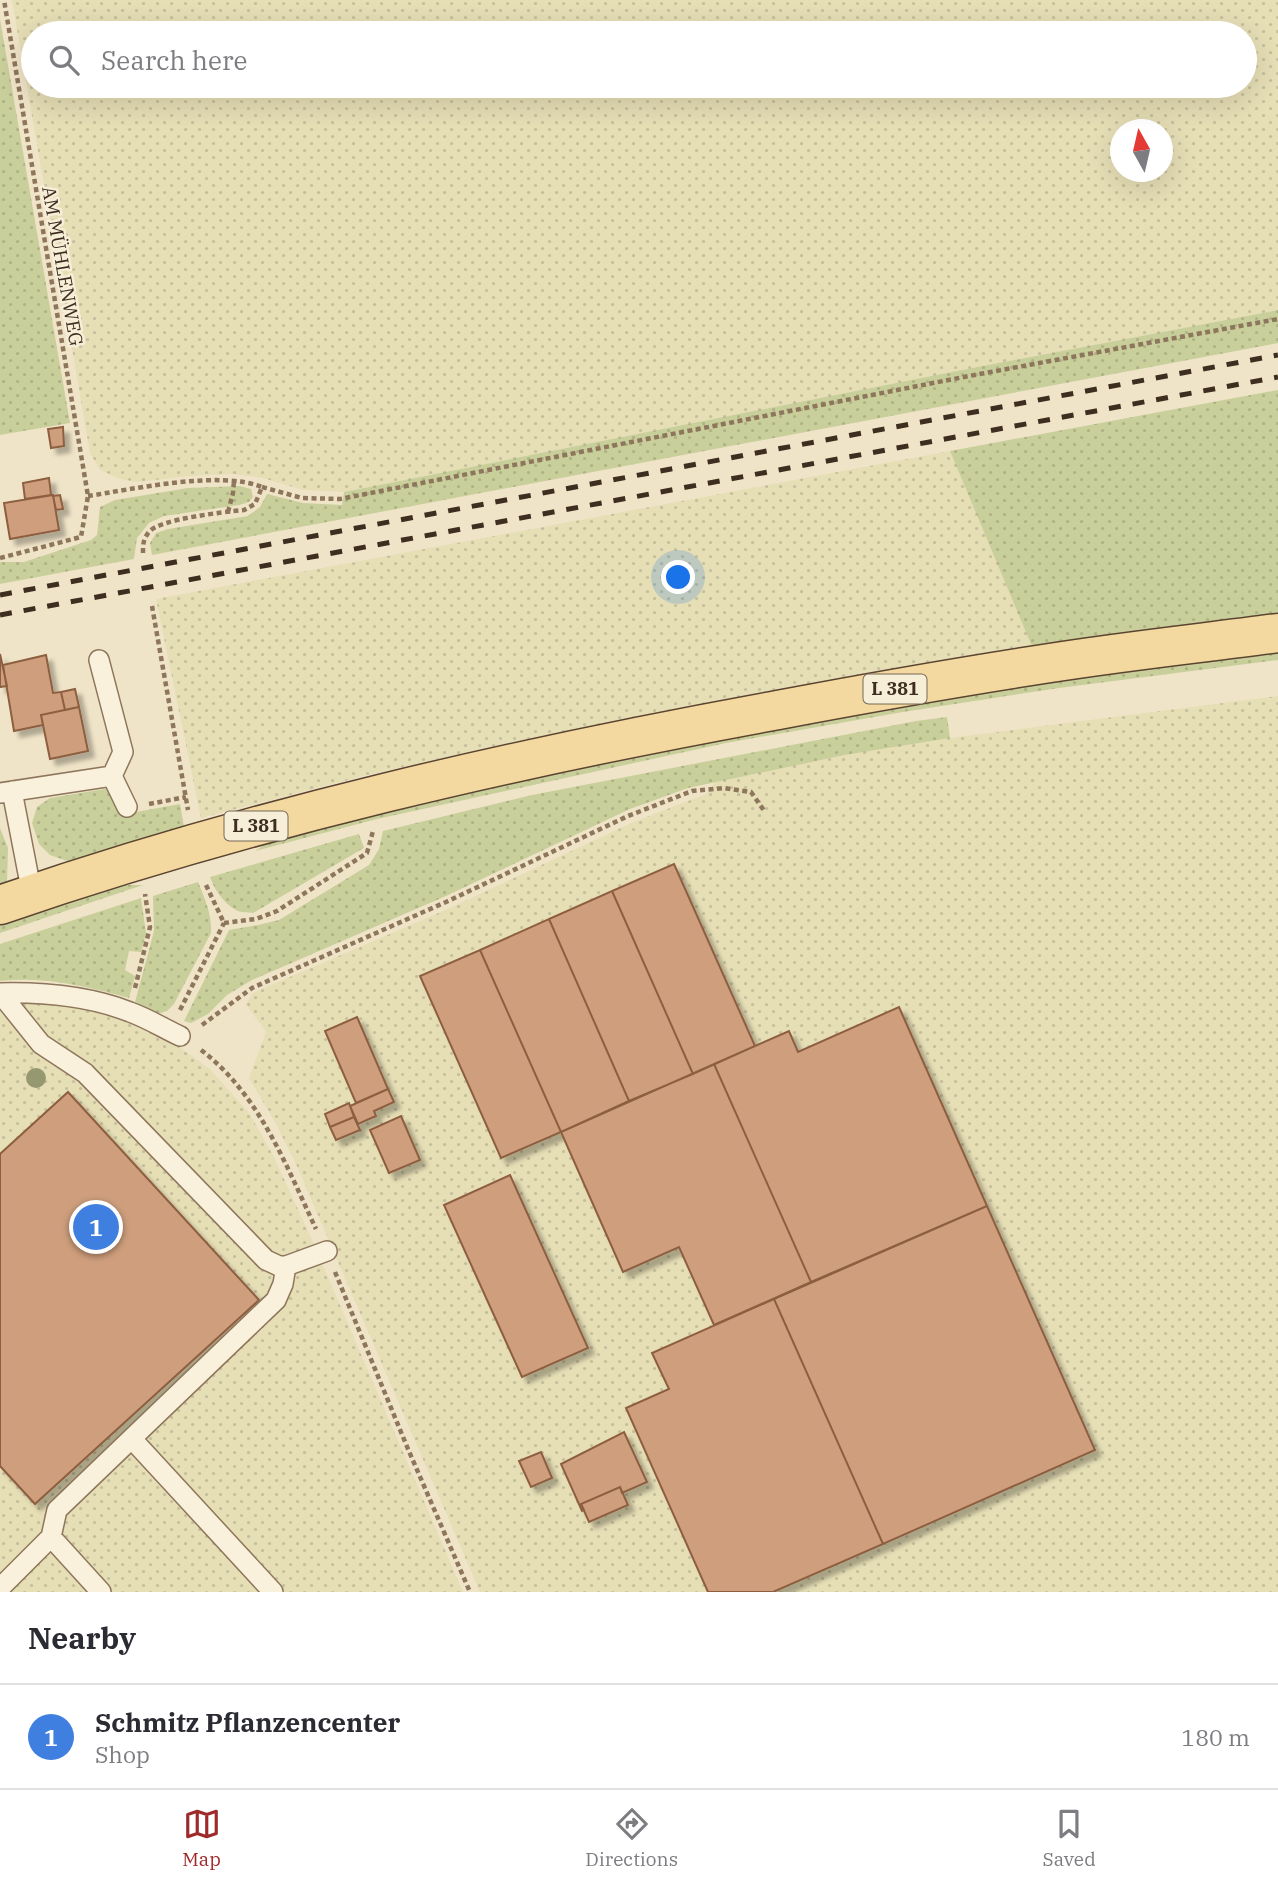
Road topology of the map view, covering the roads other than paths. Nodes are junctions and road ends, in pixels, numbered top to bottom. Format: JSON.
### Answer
{"nodes":[{"id":1,"x":1278,"y":633,"type":"edge"},
{"id":2,"x":99,"y":660,"type":"dead end"},
{"id":3,"x":112,"y":776,"type":"junction"},
{"id":4,"x":6,"y":792,"type":"edge"},
{"id":5,"x":127,"y":807,"type":"road end"},
{"id":6,"x":16,"y":900,"type":"edge"},
{"id":7,"x":0,"y":993,"type":"edge"},
{"id":8,"x":173,"y":1033,"type":"road end"},
{"id":9,"x":327,"y":1251,"type":"dead end"},
{"id":10,"x":286,"y":1266,"type":"junction"},
{"id":11,"x":132,"y":1439,"type":"junction"},
{"id":12,"x":51,"y":1537,"type":"junction"},
{"id":13,"x":0,"y":1588,"type":"edge"},
{"id":14,"x":102,"y":1592,"type":"edge"},
{"id":15,"x":273,"y":1592,"type":"edge"}],
"edges":[{"from":1,"to":6,"type":"main road","number":"L 381"},
{"from":2,"to":3,"type":"lane"},
{"from":3,"to":4,"type":"lane"},
{"from":3,"to":5,"type":"lane"},
{"from":4,"to":6,"type":"lane"},
{"from":7,"to":8,"type":"lane"},
{"from":7,"to":10,"type":"lane"},
{"from":9,"to":10,"type":"lane"},
{"from":10,"to":11,"type":"lane"},
{"from":11,"to":12,"type":"lane"},
{"from":11,"to":15,"type":"lane"},
{"from":12,"to":13,"type":"lane"},
{"from":12,"to":14,"type":"lane"}]}
